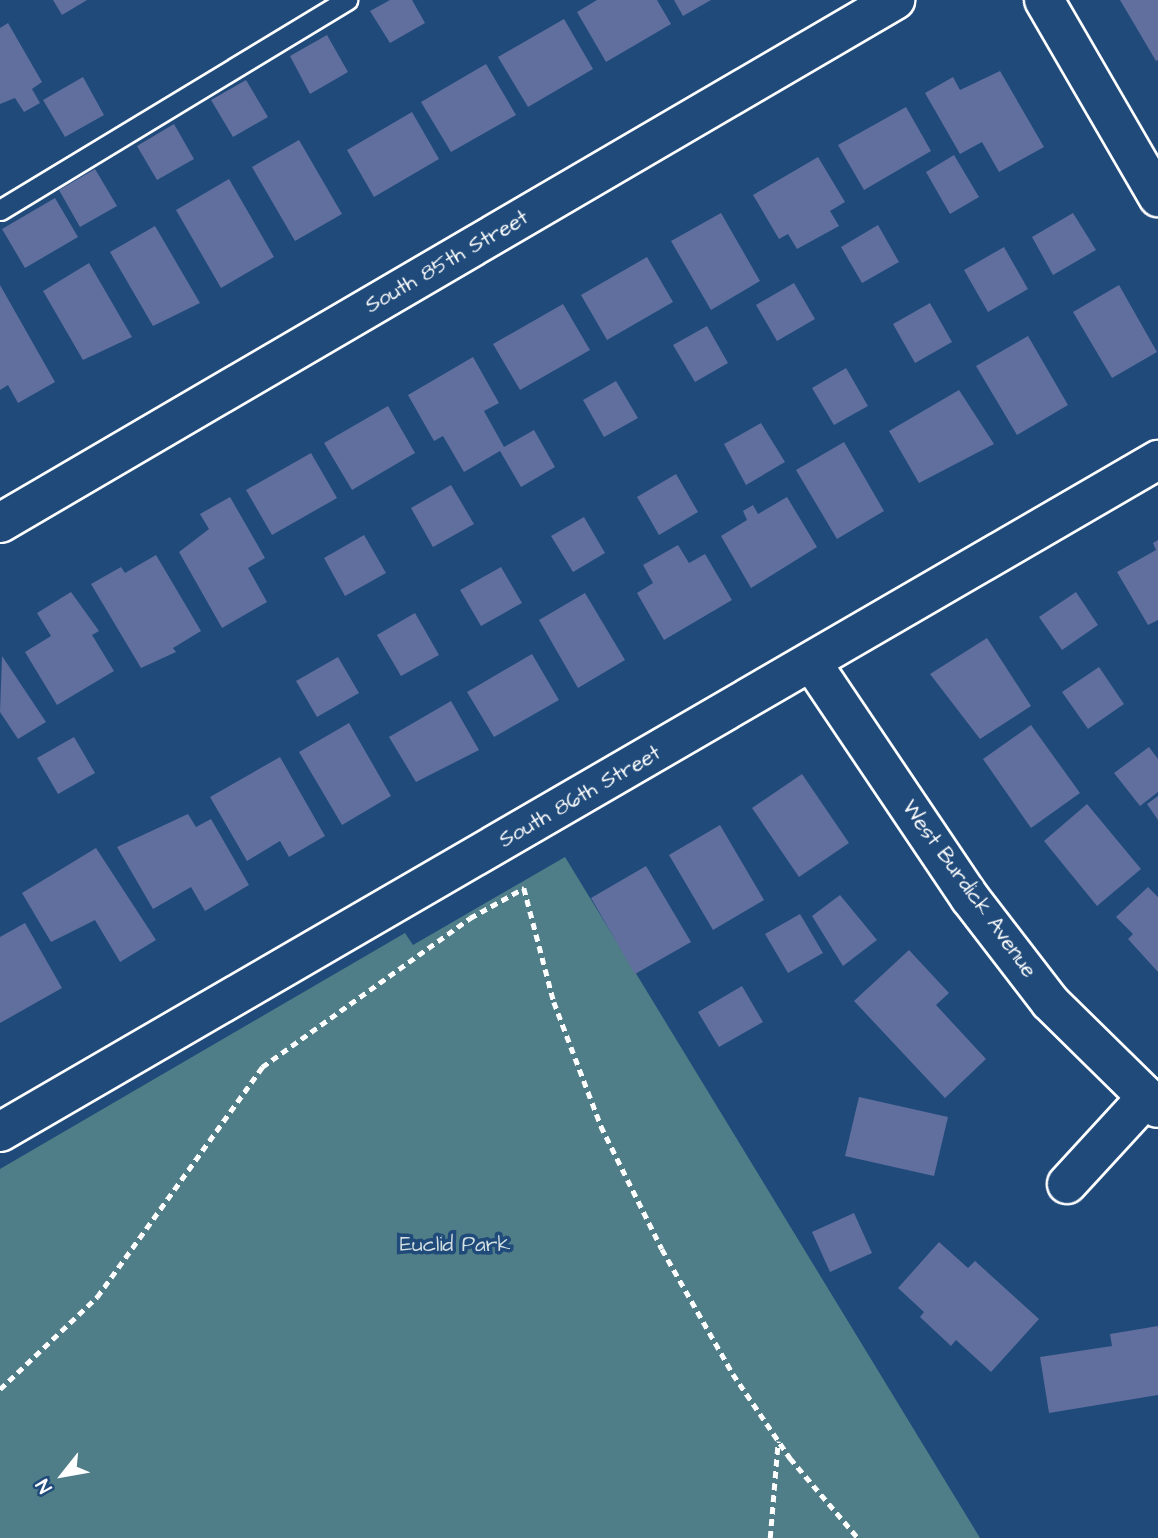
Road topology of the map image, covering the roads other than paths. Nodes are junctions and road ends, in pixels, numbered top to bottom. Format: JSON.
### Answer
{"nodes":[{"id":1,"x":347,"y":0,"type":"edge"},
{"id":2,"x":895,"y":0,"type":"edge"},
{"id":3,"x":1044,"y":0,"type":"edge"},
{"id":4,"x":1158,"y":197,"type":"edge"},
{"id":5,"x":0,"y":210,"type":"edge"},
{"id":6,"x":1158,"y":460,"type":"edge"},
{"id":7,"x":0,"y":523,"type":"edge"},
{"id":8,"x":812,"y":663,"type":"junction"},
{"id":9,"x":1152,"y":1103,"type":"edge"},
{"id":10,"x":0,"y":1132,"type":"edge"},
{"id":11,"x":1067,"y":1184,"type":"dead end"}],
"edges":[{"from":1,"to":5,"type":"lane"},
{"from":2,"to":7,"type":"street","name":"South 85th Street"},
{"from":3,"to":4,"type":"street"},
{"from":6,"to":8,"type":"street","name":"South 86th Street"},
{"from":8,"to":9,"type":"street","name":"West Burdick Avenue"},
{"from":8,"to":10,"type":"street","name":"South 86th Street"},
{"from":9,"to":11,"type":"street","name":"West Burdick Avenue"}]}
